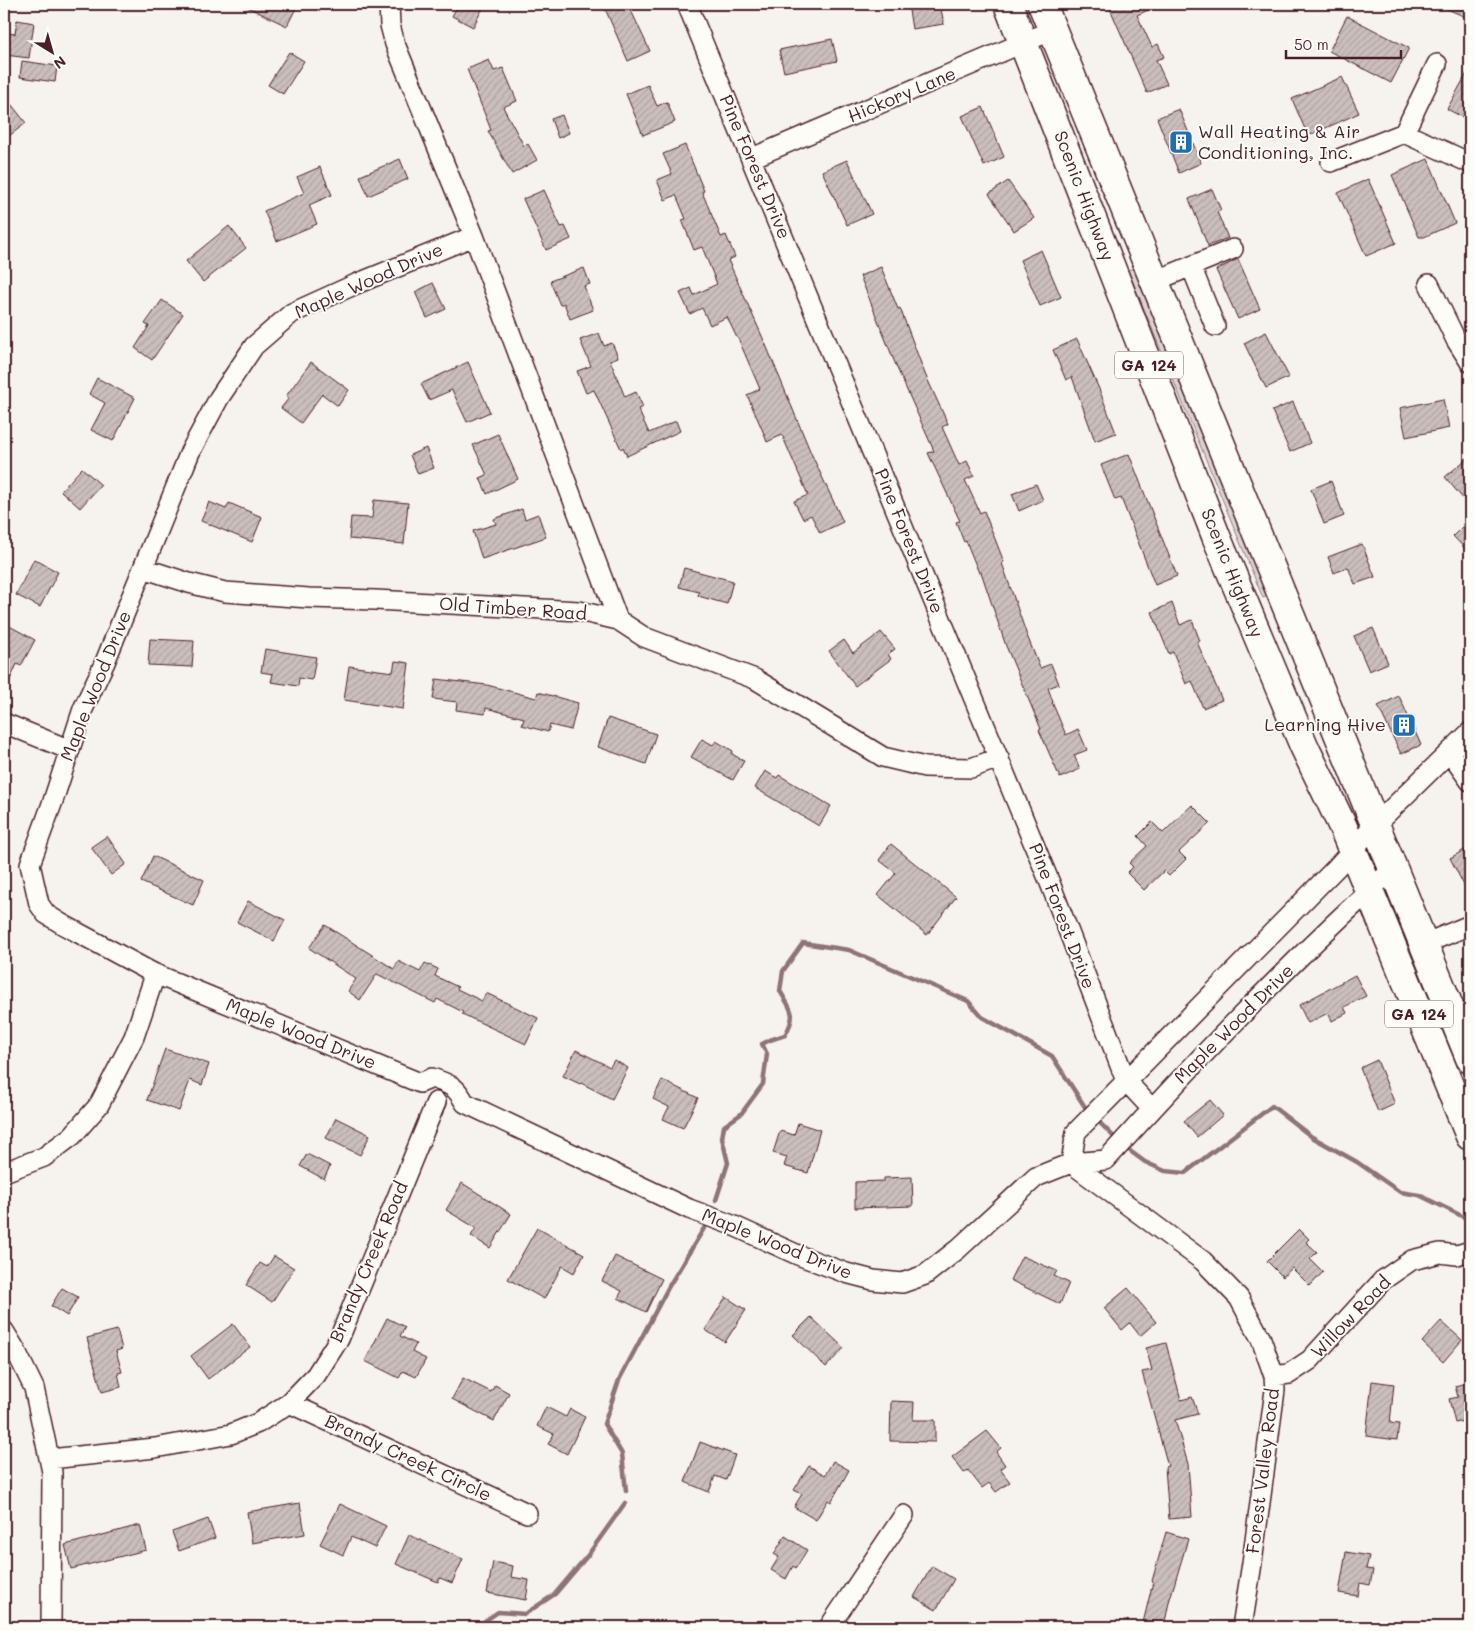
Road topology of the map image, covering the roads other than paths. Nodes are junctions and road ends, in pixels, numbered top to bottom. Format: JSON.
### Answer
{"nodes":[{"id":1,"x":389,"y":4,"type":"edge"},
{"id":2,"x":687,"y":4,"type":"edge"},
{"id":3,"x":1008,"y":4,"type":"edge"},
{"id":4,"x":1042,"y":4,"type":"edge"},
{"id":5,"x":1053,"y":30,"type":"junction"},
{"id":6,"x":1024,"y":43,"type":"junction"},
{"id":7,"x":1437,"y":64,"type":"dead end"},
{"id":8,"x":1404,"y":134,"type":"junction"},
{"id":9,"x":752,"y":158,"type":"junction"},
{"id":10,"x":1331,"y":162,"type":"dead end"},
{"id":11,"x":1469,"y":165,"type":"edge"},
{"id":12,"x":474,"y":236,"type":"junction"},
{"id":13,"x":1233,"y":249,"type":"dead end"},
{"id":14,"x":1191,"y":266,"type":"junction"},
{"id":15,"x":1155,"y":281,"type":"junction"},
{"id":16,"x":1430,"y":284,"type":"dead end"},
{"id":17,"x":1215,"y":326,"type":"dead end"},
{"id":18,"x":1470,"y":362,"type":"edge"},
{"id":19,"x":144,"y":568,"type":"junction"},
{"id":20,"x":618,"y":620,"type":"junction"},
{"id":21,"x":4,"y":723,"type":"edge"},
{"id":22,"x":1470,"y":732,"type":"edge"},
{"id":23,"x":70,"y":750,"type":"junction"},
{"id":24,"x":1450,"y":753,"type":"junction"},
{"id":25,"x":999,"y":758,"type":"junction"},
{"id":26,"x":1470,"y":781,"type":"edge"},
{"id":27,"x":1376,"y":825,"type":"junction"},
{"id":28,"x":1352,"y":850,"type":"junction"},
{"id":29,"x":1393,"y":869,"type":"junction"},
{"id":30,"x":1369,"y":891,"type":"junction"},
{"id":31,"x":1470,"y":925,"type":"edge"},
{"id":32,"x":1424,"y":944,"type":"junction"},
{"id":33,"x":153,"y":973,"type":"junction"},
{"id":34,"x":1463,"y":1020,"type":"edge"},
{"id":35,"x":1470,"y":1058,"type":"edge"},
{"id":36,"x":1126,"y":1081,"type":"junction"},
{"id":37,"x":420,"y":1083,"type":"junction"},
{"id":38,"x":436,"y":1102,"type":"junction"},
{"id":39,"x":465,"y":1103,"type":"junction"},
{"id":40,"x":1152,"y":1109,"type":"junction"},
{"id":41,"x":1470,"y":1136,"type":"edge"},
{"id":42,"x":1071,"y":1163,"type":"junction"},
{"id":43,"x":4,"y":1172,"type":"edge"},
{"id":44,"x":1466,"y":1256,"type":"edge"},
{"id":45,"x":4,"y":1331,"type":"edge"},
{"id":46,"x":1274,"y":1376,"type":"junction"},
{"id":47,"x":289,"y":1403,"type":"junction"},
{"id":48,"x":50,"y":1459,"type":"junction"},
{"id":49,"x":528,"y":1514,"type":"dead end"},
{"id":50,"x":904,"y":1516,"type":"dead end"},
{"id":51,"x":50,"y":1627,"type":"edge"},
{"id":52,"x":829,"y":1627,"type":"edge"},
{"id":53,"x":1242,"y":1627,"type":"edge"}],
"edges":[{"from":1,"to":12,"type":"street"},
{"from":2,"to":9,"type":"street","name":"Pine Forest Drive"},
{"from":3,"to":6,"type":"highway","name":"Scenic Highway","number":"GA 124"},
{"from":4,"to":5,"type":"highway","name":"Scenic Highway","number":"GA 124"},
{"from":5,"to":6,"type":"street","name":"Hickory Lane"},
{"from":5,"to":15,"type":"highway","name":"Scenic Highway","number":"GA 124"},
{"from":6,"to":9,"type":"street","name":"Hickory Lane"},
{"from":6,"to":28,"type":"highway","name":"Scenic Highway","number":"GA 124"},
{"from":7,"to":8,"type":"street"},
{"from":8,"to":10,"type":"street"},
{"from":8,"to":11,"type":"street"},
{"from":9,"to":25,"type":"street","name":"Pine Forest Drive"},
{"from":12,"to":19,"type":"street","name":"Maple Wood Drive"},
{"from":12,"to":20,"type":"street"},
{"from":13,"to":14,"type":"street"},
{"from":14,"to":15,"type":"street"},
{"from":14,"to":17,"type":"street"},
{"from":15,"to":27,"type":"highway","name":"Scenic Highway","number":"GA 124"},
{"from":16,"to":18,"type":"street"},
{"from":19,"to":20,"type":"street","name":"Old Timber Road"},
{"from":19,"to":23,"type":"street","name":"Maple Wood Drive"},
{"from":20,"to":25,"type":"street","name":"Old Timber Road"},
{"from":21,"to":23,"type":"street"},
{"from":22,"to":24,"type":"street","name":"Maple Wood Drive"},
{"from":23,"to":33,"type":"street","name":"Maple Wood Drive"},
{"from":24,"to":26,"type":"street"},
{"from":24,"to":27,"type":"street","name":"Maple Wood Drive"},
{"from":25,"to":36,"type":"street","name":"Pine Forest Drive"},
{"from":27,"to":28,"type":"street","name":"Maple Wood Drive"},
{"from":27,"to":29,"type":"highway","name":"Scenic Highway","number":"GA 124"},
{"from":28,"to":30,"type":"highway","name":"Scenic Highway","number":"GA 124"},
{"from":28,"to":36,"type":"street","name":"Maple Wood Drive"},
{"from":29,"to":30,"type":"street","name":"Maple Wood Drive"},
{"from":29,"to":32,"type":"highway","name":"Scenic Highway","number":"GA 124"},
{"from":30,"to":40,"type":"street","name":"Maple Wood Drive"},
{"from":30,"to":41,"type":"highway","name":"Scenic Highway","number":"GA 124"},
{"from":31,"to":32,"type":"street"},
{"from":32,"to":34,"type":"highway","name":"Scenic Highway","number":"GA 124"},
{"from":33,"to":37,"type":"street","name":"Maple Wood Drive"},
{"from":33,"to":43,"type":"street"},
{"from":34,"to":35,"type":"highway","name":"Scenic Highway","number":"GA 124"},
{"from":36,"to":40,"type":"street"},
{"from":36,"to":42,"type":"street","name":"Maple Wood Drive"},
{"from":37,"to":38,"type":"street","name":"Maple Wood Drive"},
{"from":37,"to":39,"type":"street","name":"Maple Wood Drive"},
{"from":38,"to":39,"type":"street","name":"Maple Wood Drive"},
{"from":38,"to":47,"type":"street","name":"Brandy Creek Road"},
{"from":39,"to":42,"type":"street","name":"Maple Wood Drive"},
{"from":40,"to":42,"type":"street","name":"Maple Wood Drive"},
{"from":42,"to":46,"type":"street","name":"Forest Valley Road"},
{"from":44,"to":46,"type":"street","name":"Willow Road"},
{"from":45,"to":48,"type":"street"},
{"from":46,"to":53,"type":"street","name":"Forest Valley Road"},
{"from":47,"to":48,"type":"street","name":"Brandy Creek Road"},
{"from":47,"to":49,"type":"street","name":"Brandy Creek Circle"},
{"from":48,"to":51,"type":"street"},
{"from":50,"to":52,"type":"street"}]}
